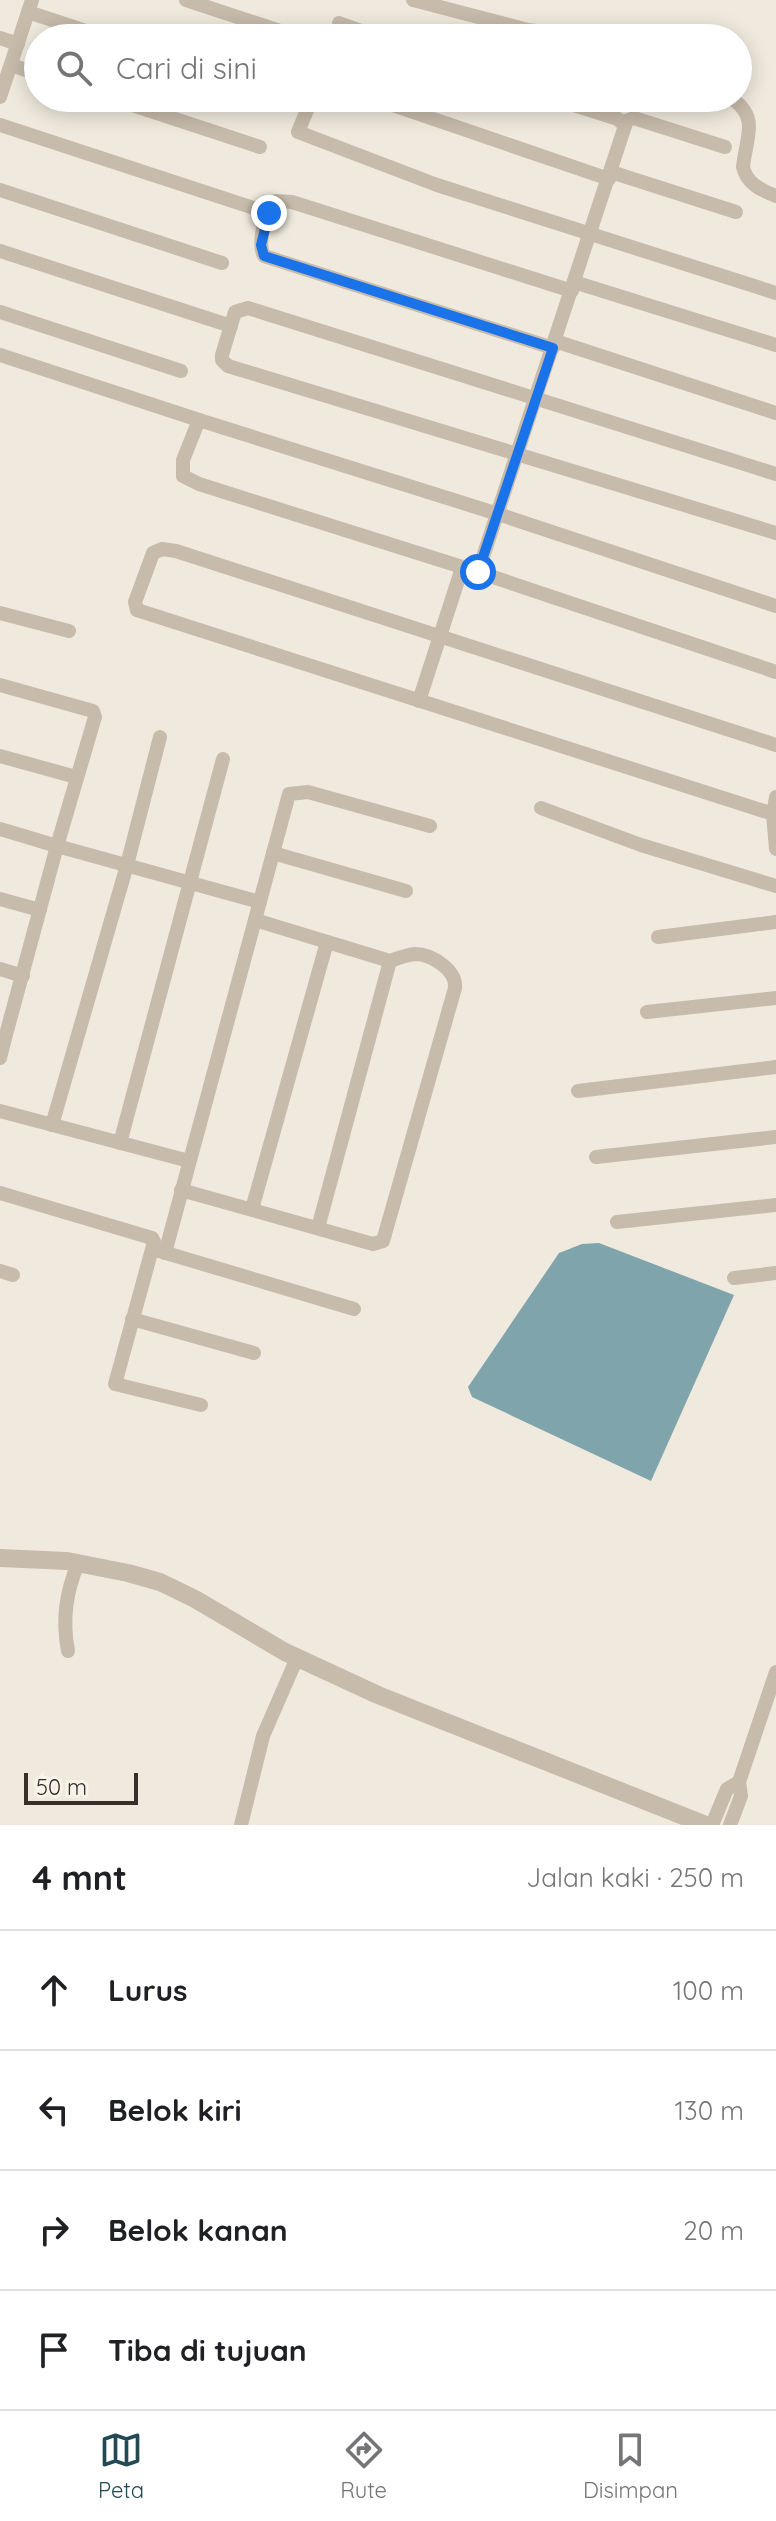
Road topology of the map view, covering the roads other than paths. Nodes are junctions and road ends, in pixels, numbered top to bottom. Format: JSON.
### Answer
{"nodes":[{"id":1,"x":186,"y":0,"type":"edge"},
{"id":2,"x":413,"y":0,"type":"edge"},
{"id":3,"x":30,"y":6,"type":"edge"},
{"id":4,"x":73,"y":24,"type":"edge"},
{"id":5,"x":259,"y":24,"type":"edge"},
{"id":6,"x":505,"y":24,"type":"edge"},
{"id":7,"x":24,"y":25,"type":"edge"},
{"id":8,"x":0,"y":38,"type":"edge"},
{"id":9,"x":18,"y":44,"type":"junction"},
{"id":10,"x":11,"y":65,"type":"junction"},
{"id":11,"x":24,"y":69,"type":"edge"},
{"id":12,"x":0,"y":97,"type":"edge"},
{"id":13,"x":154,"y":112,"type":"edge"},
{"id":14,"x":306,"y":112,"type":"edge"},
{"id":15,"x":415,"y":112,"type":"edge"},
{"id":16,"x":593,"y":112,"type":"edge"},
{"id":17,"x":746,"y":112,"type":"edge"},
{"id":18,"x":623,"y":122,"type":"junction"},
{"id":19,"x":0,"y":125,"type":"edge"},
{"id":20,"x":260,"y":147,"type":"dead end"},
{"id":21,"x":725,"y":147,"type":"dead end"},
{"id":22,"x":610,"y":175,"type":"junction"},
{"id":23,"x":0,"y":190,"type":"edge"},
{"id":24,"x":776,"y":196,"type":"edge"},
{"id":25,"x":736,"y":212,"type":"dead end"},
{"id":26,"x":269,"y":213,"type":"junction"},
{"id":27,"x":591,"y":234,"type":"junction"},
{"id":28,"x":0,"y":251,"type":"edge"},
{"id":29,"x":222,"y":263,"type":"dead end"},
{"id":30,"x":573,"y":287,"type":"junction"},
{"id":31,"x":776,"y":293,"type":"edge"},
{"id":32,"x":0,"y":312,"type":"edge"},
{"id":33,"x":231,"y":326,"type":"junction"},
{"id":34,"x":554,"y":344,"type":"junction"},
{"id":35,"x":776,"y":345,"type":"edge"},
{"id":36,"x":0,"y":355,"type":"edge"},
{"id":37,"x":181,"y":371,"type":"dead end"},
{"id":38,"x":536,"y":400,"type":"junction"},
{"id":39,"x":776,"y":413,"type":"edge"},
{"id":40,"x":199,"y":420,"type":"junction"},
{"id":41,"x":518,"y":454,"type":"junction"},
{"id":42,"x":776,"y":474,"type":"edge"},
{"id":43,"x":498,"y":514,"type":"junction"},
{"id":44,"x":776,"y":533,"type":"edge"},
{"id":45,"x":462,"y":568,"type":"junction"},
{"id":46,"x":478,"y":572,"type":"junction"},
{"id":47,"x":776,"y":606,"type":"edge"},
{"id":48,"x":0,"y":613,"type":"edge"},
{"id":49,"x":69,"y":631,"type":"dead end"},
{"id":50,"x":440,"y":636,"type":"junction"},
{"id":51,"x":776,"y":672,"type":"edge"},
{"id":52,"x":0,"y":685,"type":"edge"},
{"id":53,"x":419,"y":701,"type":"junction"},
{"id":54,"x":160,"y":737,"type":"dead end"},
{"id":55,"x":776,"y":745,"type":"edge"},
{"id":56,"x":0,"y":756,"type":"edge"},
{"id":57,"x":223,"y":759,"type":"dead end"},
{"id":58,"x":76,"y":777,"type":"junction"},
{"id":59,"x":776,"y":797,"type":"edge"},
{"id":60,"x":541,"y":808,"type":"dead end"},
{"id":61,"x":773,"y":814,"type":"junction"},
{"id":62,"x":430,"y":826,"type":"dead end"},
{"id":63,"x":0,"y":829,"type":"edge"},
{"id":64,"x":57,"y":846,"type":"junction"},
{"id":65,"x":776,"y":849,"type":"edge"},
{"id":66,"x":273,"y":853,"type":"junction"},
{"id":67,"x":127,"y":865,"type":"junction"},
{"id":68,"x":192,"y":884,"type":"junction"},
{"id":69,"x":776,"y":886,"type":"edge"},
{"id":70,"x":406,"y":891,"type":"dead end"},
{"id":71,"x":0,"y":899,"type":"edge"},
{"id":72,"x":260,"y":902,"type":"junction"},
{"id":73,"x":40,"y":910,"type":"junction"},
{"id":74,"x":255,"y":920,"type":"junction"},
{"id":75,"x":776,"y":922,"type":"edge"},
{"id":76,"x":658,"y":937,"type":"dead end"},
{"id":77,"x":327,"y":942,"type":"junction"},
{"id":78,"x":390,"y":961,"type":"junction"},
{"id":79,"x":0,"y":969,"type":"edge"},
{"id":80,"x":23,"y":976,"type":"junction"},
{"id":81,"x":776,"y":998,"type":"edge"},
{"id":82,"x":647,"y":1012,"type":"dead end"},
{"id":83,"x":2,"y":1041,"type":"edge"},
{"id":84,"x":0,"y":1058,"type":"edge"},
{"id":85,"x":776,"y":1067,"type":"edge"},
{"id":86,"x":578,"y":1091,"type":"dead end"},
{"id":87,"x":0,"y":1111,"type":"edge"},
{"id":88,"x":52,"y":1125,"type":"junction"},
{"id":89,"x":776,"y":1137,"type":"edge"},
{"id":90,"x":120,"y":1143,"type":"junction"},
{"id":91,"x":596,"y":1157,"type":"dead end"},
{"id":92,"x":189,"y":1161,"type":"junction"},
{"id":93,"x":181,"y":1190,"type":"junction"},
{"id":94,"x":0,"y":1193,"type":"edge"},
{"id":95,"x":776,"y":1205,"type":"edge"},
{"id":96,"x":252,"y":1209,"type":"junction"},
{"id":97,"x":617,"y":1222,"type":"dead end"},
{"id":98,"x":318,"y":1228,"type":"junction"},
{"id":99,"x":158,"y":1251,"type":"junction"},
{"id":100,"x":776,"y":1273,"type":"edge"},
{"id":101,"x":734,"y":1278,"type":"dead end"},
{"id":102,"x":354,"y":1309,"type":"dead end"},
{"id":103,"x":132,"y":1319,"type":"junction"},
{"id":104,"x":254,"y":1353,"type":"dead end"},
{"id":105,"x":201,"y":1405,"type":"dead end"},
{"id":106,"x":0,"y":1558,"type":"edge"},
{"id":107,"x":78,"y":1563,"type":"junction"},
{"id":108,"x":68,"y":1651,"type":"dead end"},
{"id":109,"x":297,"y":1658,"type":"junction"},
{"id":110,"x":776,"y":1672,"type":"edge"},
{"id":111,"x":739,"y":1782,"type":"junction"},
{"id":112,"x":241,"y":1825,"type":"edge"},
{"id":113,"x":709,"y":1825,"type":"edge"},
{"id":114,"x":730,"y":1825,"type":"edge"}],
"edges":[{"from":1,"to":5,"type":"street"},
{"from":2,"to":6,"type":"street"},
{"from":3,"to":4,"type":"street"},
{"from":7,"to":9,"type":"street"},
{"from":8,"to":9,"type":"street"},
{"from":9,"to":10,"type":"street"},
{"from":10,"to":11,"type":"street"},
{"from":10,"to":12,"type":"street"},
{"from":13,"to":20,"type":"street"},
{"from":14,"to":27,"type":"street"},
{"from":15,"to":22,"type":"street"},
{"from":16,"to":18,"type":"street"},
{"from":17,"to":24,"type":"street"},
{"from":18,"to":21,"type":"street"},
{"from":18,"to":22,"type":"street"},
{"from":19,"to":26,"type":"street"},
{"from":22,"to":25,"type":"street"},
{"from":22,"to":27,"type":"street"},
{"from":23,"to":29,"type":"street"},
{"from":26,"to":30,"type":"street"},
{"from":26,"to":34,"type":"street"},
{"from":27,"to":30,"type":"street"},
{"from":27,"to":31,"type":"street"},
{"from":28,"to":33,"type":"street"},
{"from":30,"to":34,"type":"street"},
{"from":30,"to":35,"type":"street"},
{"from":32,"to":37,"type":"street"},
{"from":33,"to":38,"type":"street"},
{"from":33,"to":41,"type":"street"},
{"from":34,"to":38,"type":"street"},
{"from":34,"to":39,"type":"street"},
{"from":36,"to":40,"type":"street"},
{"from":38,"to":41,"type":"street"},
{"from":38,"to":42,"type":"street"},
{"from":40,"to":43,"type":"street"},
{"from":40,"to":45,"type":"street"},
{"from":41,"to":43,"type":"street"},
{"from":41,"to":44,"type":"street"},
{"from":43,"to":46,"type":"street"},
{"from":43,"to":47,"type":"street"},
{"from":45,"to":46,"type":"street"},
{"from":45,"to":50,"type":"street"},
{"from":46,"to":51,"type":"street"},
{"from":48,"to":49,"type":"street"},
{"from":50,"to":53,"type":"street"},
{"from":50,"to":53,"type":"street"},
{"from":50,"to":55,"type":"street"},
{"from":52,"to":58,"type":"street"},
{"from":53,"to":61,"type":"street"},
{"from":54,"to":67,"type":"street"},
{"from":56,"to":58,"type":"street"},
{"from":57,"to":68,"type":"street"},
{"from":58,"to":64,"type":"street"},
{"from":59,"to":61,"type":"street"},
{"from":60,"to":69,"type":"street"},
{"from":61,"to":65,"type":"street"},
{"from":62,"to":66,"type":"street"},
{"from":63,"to":64,"type":"street"},
{"from":64,"to":67,"type":"street"},
{"from":64,"to":73,"type":"street"},
{"from":66,"to":70,"type":"street"},
{"from":66,"to":72,"type":"street"},
{"from":67,"to":68,"type":"street"},
{"from":67,"to":88,"type":"street"},
{"from":68,"to":72,"type":"street"},
{"from":68,"to":90,"type":"street"},
{"from":71,"to":73,"type":"street"},
{"from":72,"to":74,"type":"street"},
{"from":73,"to":80,"type":"street"},
{"from":74,"to":77,"type":"street"},
{"from":74,"to":92,"type":"street"},
{"from":75,"to":76,"type":"street"},
{"from":77,"to":78,"type":"street"},
{"from":77,"to":96,"type":"street"},
{"from":78,"to":98,"type":"street"},
{"from":78,"to":98,"type":"street"},
{"from":79,"to":80,"type":"street"},
{"from":80,"to":83,"type":"street"},
{"from":81,"to":82,"type":"street"},
{"from":83,"to":84,"type":"street"},
{"from":85,"to":86,"type":"street"},
{"from":87,"to":88,"type":"street"},
{"from":88,"to":90,"type":"street"},
{"from":89,"to":91,"type":"street"},
{"from":90,"to":92,"type":"street"},
{"from":92,"to":93,"type":"street"},
{"from":93,"to":96,"type":"street"},
{"from":93,"to":99,"type":"street"},
{"from":94,"to":99,"type":"street"},
{"from":95,"to":97,"type":"street"},
{"from":96,"to":98,"type":"street"},
{"from":99,"to":102,"type":"street"},
{"from":99,"to":103,"type":"street"},
{"from":100,"to":101,"type":"street"},
{"from":103,"to":104,"type":"street"},
{"from":103,"to":105,"type":"street"},
{"from":106,"to":107,"type":"street"},
{"from":107,"to":108,"type":"street"},
{"from":107,"to":109,"type":"street"},
{"from":109,"to":112,"type":"street"},
{"from":109,"to":113,"type":"street"},
{"from":110,"to":111,"type":"street"},
{"from":111,"to":113,"type":"street"},
{"from":111,"to":114,"type":"street"}]}
